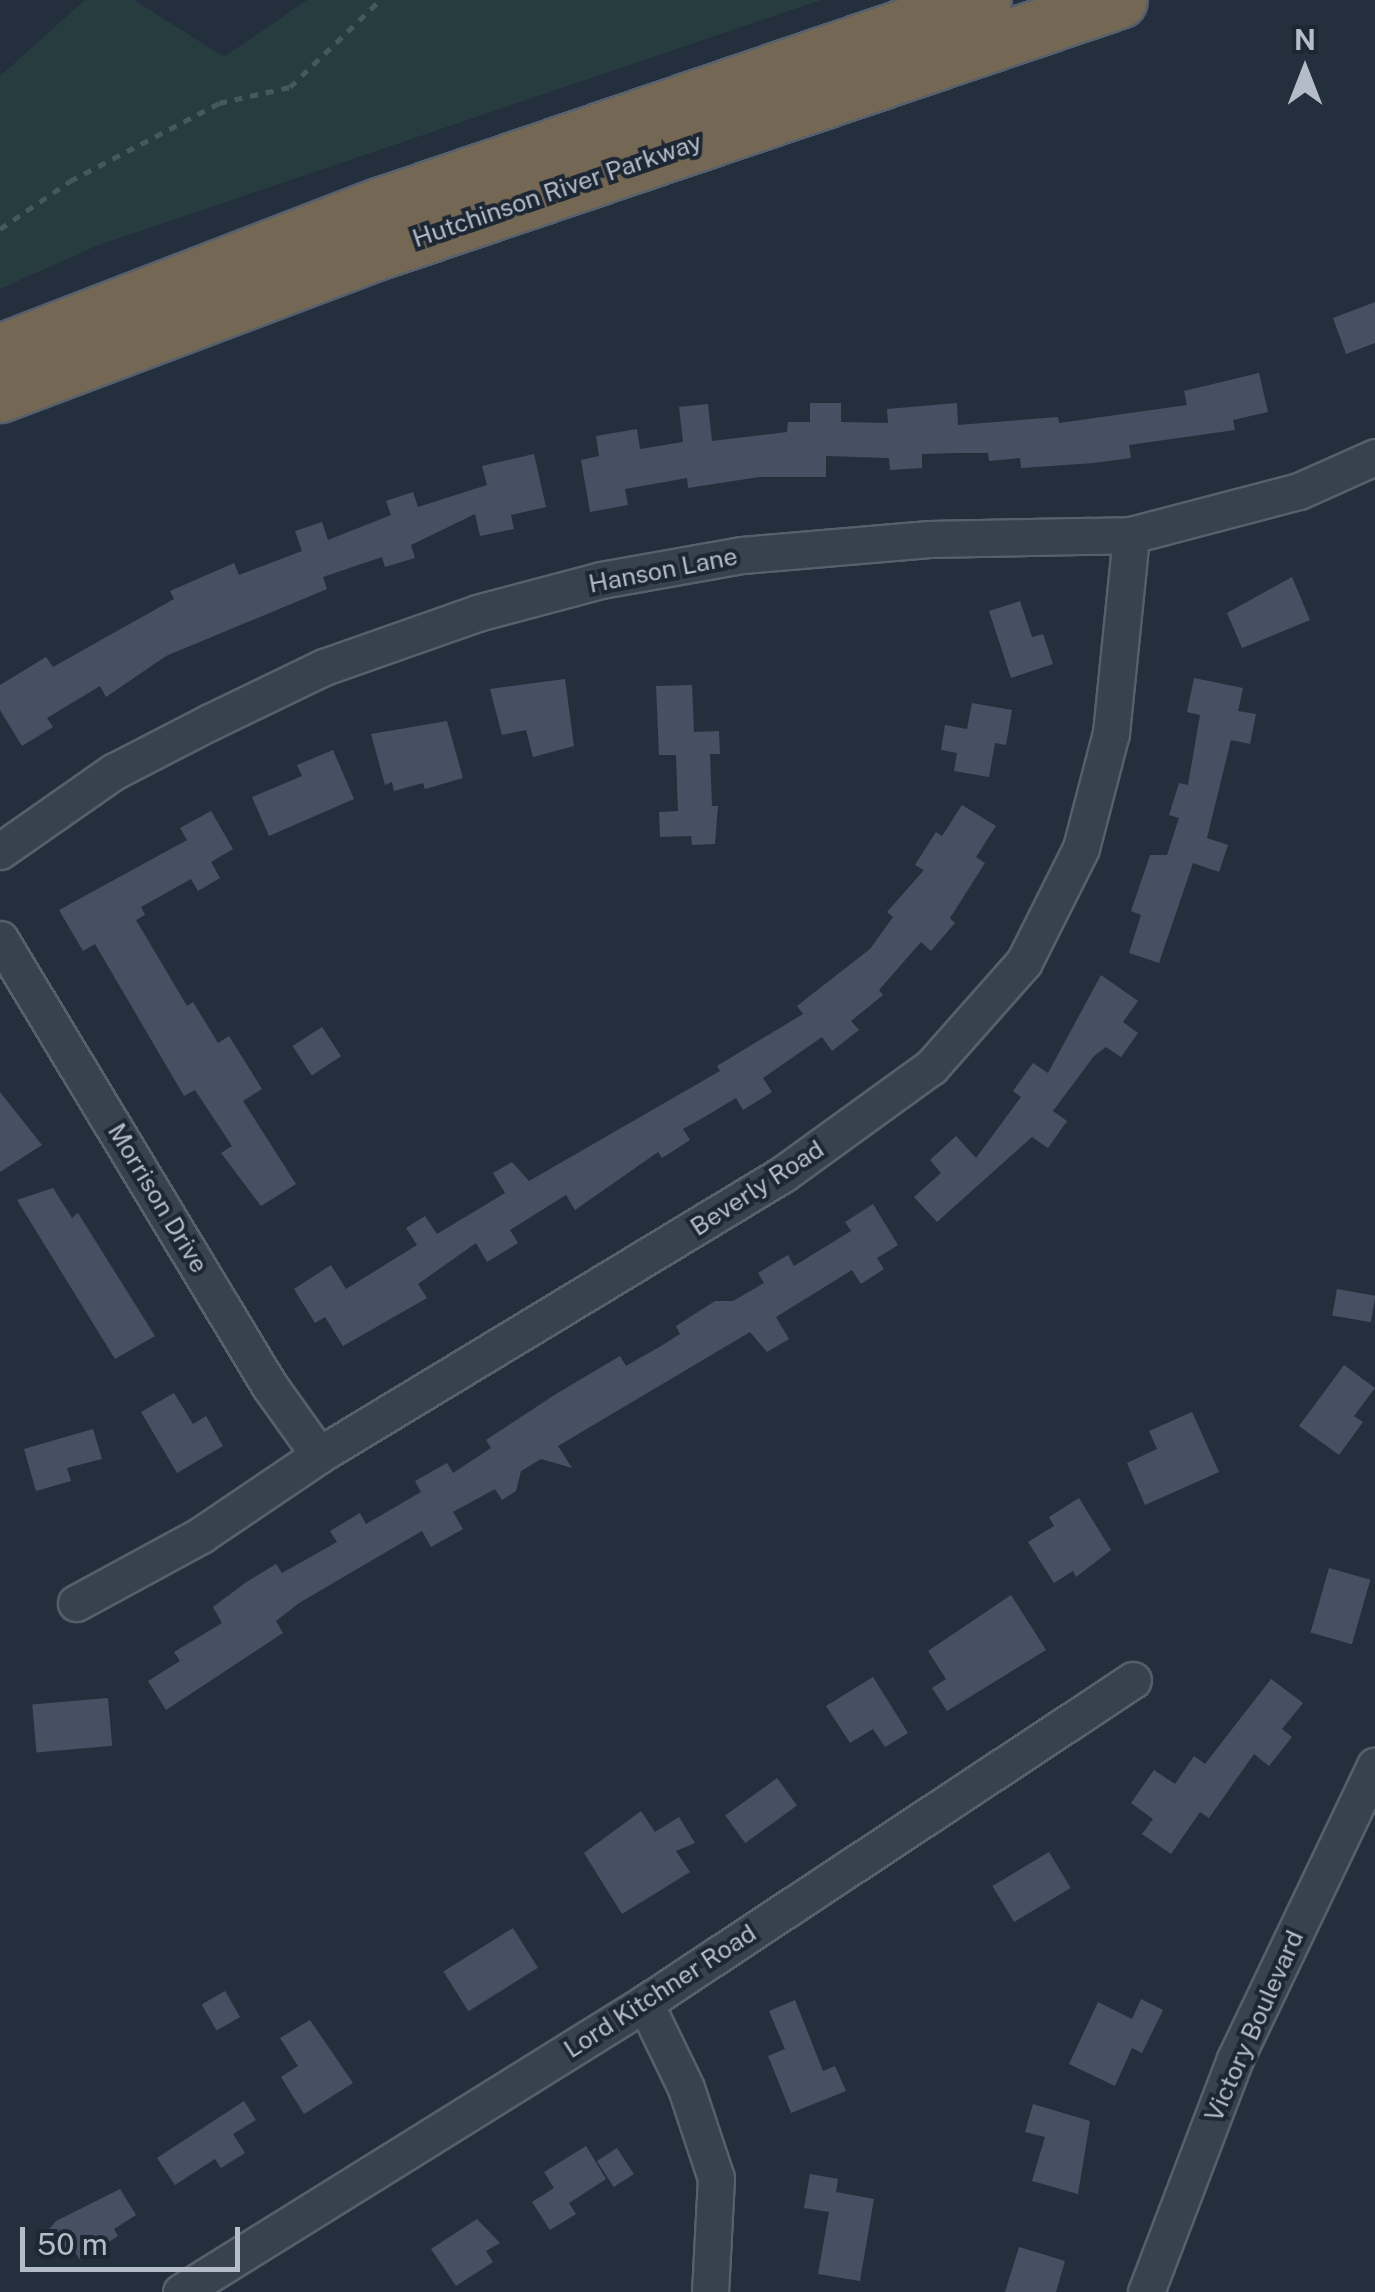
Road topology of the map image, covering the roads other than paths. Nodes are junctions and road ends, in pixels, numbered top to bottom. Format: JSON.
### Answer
{"nodes":[{"id":1,"x":983,"y":0,"type":"edge"},
{"id":2,"x":1120,"y":0,"type":"edge"},
{"id":3,"x":0,"y":352,"type":"edge"},
{"id":4,"x":94,"y":359,"type":"junction"},
{"id":5,"x":0,"y":394,"type":"edge"},
{"id":6,"x":0,"y":420,"type":"edge"},
{"id":7,"x":1375,"y":456,"type":"edge"},
{"id":8,"x":1130,"y":535,"type":"junction"},
{"id":9,"x":0,"y":852,"type":"edge"},
{"id":10,"x":0,"y":939,"type":"edge"},
{"id":11,"x":319,"y":1455,"type":"junction"},
{"id":12,"x":76,"y":1602,"type":"dead end"},
{"id":13,"x":1133,"y":1680,"type":"dead end"},
{"id":14,"x":1375,"y":1766,"type":"edge"},
{"id":15,"x":645,"y":2004,"type":"junction"},
{"id":16,"x":181,"y":2292,"type":"edge"},
{"id":17,"x":710,"y":2292,"type":"edge"},
{"id":18,"x":1146,"y":2292,"type":"edge"}],
"edges":[{"from":1,"to":3,"type":"highway","name":"Hutchinson River Parkway"},
{"from":2,"to":4,"type":"highway","name":"Hutchinson River Parkway"},
{"from":4,"to":5,"type":"highway","name":"Hutchinson River Parkway"},
{"from":4,"to":6,"type":"highway"},
{"from":7,"to":8,"type":"street","name":"Hanson Lane"},
{"from":8,"to":9,"type":"street","name":"Hanson Lane"},
{"from":8,"to":11,"type":"street","name":"Beverly Road"},
{"from":10,"to":11,"type":"street","name":"Morrison Drive"},
{"from":11,"to":12,"type":"street","name":"Beverly Road"},
{"from":13,"to":15,"type":"street","name":"Lord Kitchner Road"},
{"from":14,"to":18,"type":"street","name":"Victory Boulevard"},
{"from":15,"to":16,"type":"street","name":"Lord Kitchner Road"},
{"from":15,"to":17,"type":"street"}]}
